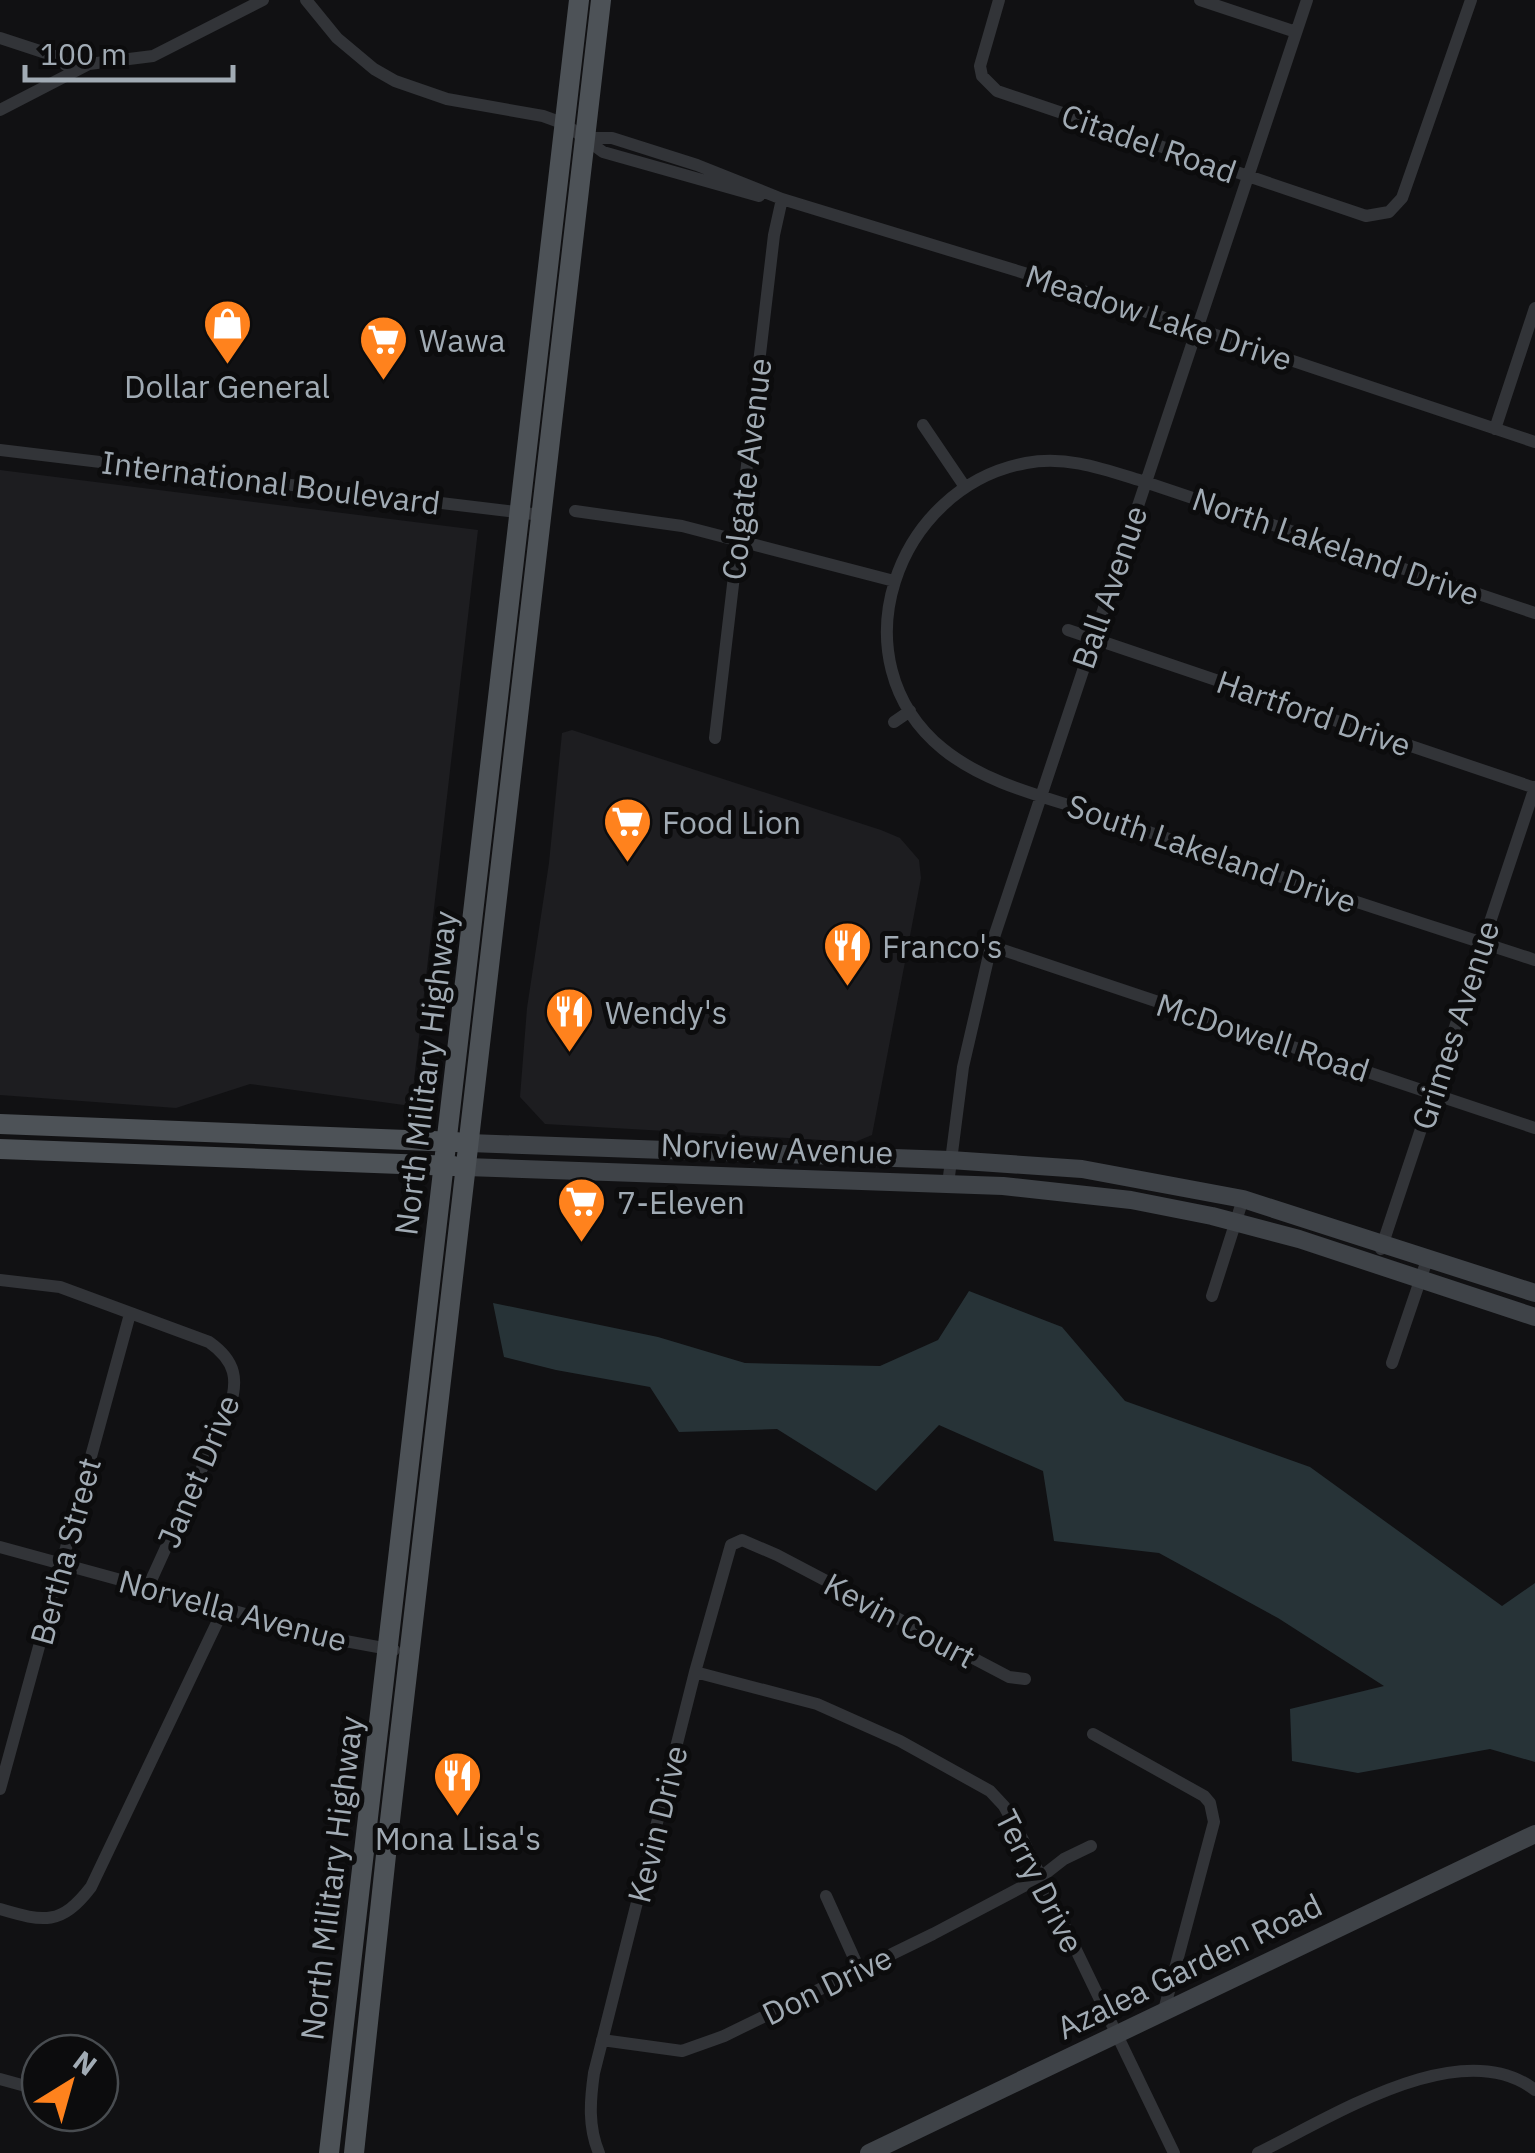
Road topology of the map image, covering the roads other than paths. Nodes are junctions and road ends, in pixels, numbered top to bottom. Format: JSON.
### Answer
{"nodes":[{"id":1,"x":263,"y":0,"type":"edge"},
{"id":2,"x":306,"y":0,"type":"edge"},
{"id":3,"x":579,"y":0,"type":"edge"},
{"id":4,"x":601,"y":0,"type":"edge"},
{"id":5,"x":1200,"y":0,"type":"edge"},
{"id":6,"x":1307,"y":0,"type":"edge"},
{"id":7,"x":1471,"y":0,"type":"edge"},
{"id":8,"x":998,"y":4,"type":"edge"},
{"id":9,"x":1296,"y":32,"type":"junction"},
{"id":10,"x":0,"y":38,"type":"edge"},
{"id":11,"x":73,"y":70,"type":"junction"},
{"id":12,"x":0,"y":110,"type":"edge"},
{"id":13,"x":565,"y":124,"type":"junction"},
{"id":14,"x":585,"y":138,"type":"junction"},
{"id":15,"x":1247,"y":176,"type":"junction"},
{"id":16,"x":782,"y":199,"type":"junction"},
{"id":17,"x":1535,"y":308,"type":"edge"},
{"id":18,"x":1196,"y":329,"type":"junction"},
{"id":19,"x":923,"y":425,"type":"dead end"},
{"id":20,"x":1495,"y":429,"type":"junction"},
{"id":21,"x":1535,"y":442,"type":"edge"},
{"id":22,"x":0,"y":450,"type":"edge"},
{"id":23,"x":1145,"y":482,"type":"junction"},
{"id":24,"x":965,"y":487,"type":"junction"},
{"id":25,"x":575,"y":511,"type":"dead end"},
{"id":26,"x":531,"y":514,"type":"junction"},
{"id":27,"x":739,"y":538,"type":"junction"},
{"id":28,"x":894,"y":581,"type":"junction"},
{"id":29,"x":1535,"y":612,"type":"edge"},
{"id":30,"x":1068,"y":630,"type":"dead end"},
{"id":31,"x":1093,"y":638,"type":"junction"},
{"id":32,"x":910,"y":711,"type":"junction"},
{"id":33,"x":894,"y":722,"type":"dead end"},
{"id":34,"x":715,"y":738,"type":"dead end"},
{"id":35,"x":1535,"y":787,"type":"edge"},
{"id":36,"x":1040,"y":794,"type":"junction"},
{"id":37,"x":1482,"y":943,"type":"junction"},
{"id":38,"x":990,"y":946,"type":"junction"},
{"id":39,"x":1535,"y":960,"type":"edge"},
{"id":40,"x":1432,"y":1094,"type":"junction"},
{"id":41,"x":0,"y":1124,"type":"edge"},
{"id":42,"x":1535,"y":1128,"type":"edge"},
{"id":43,"x":458,"y":1142,"type":"junction"},
{"id":44,"x":0,"y":1149,"type":"edge"},
{"id":45,"x":950,"y":1160,"type":"junction"},
{"id":46,"x":455,"y":1166,"type":"junction"},
{"id":47,"x":948,"y":1184,"type":"junction"},
{"id":48,"x":1243,"y":1199,"type":"junction"},
{"id":49,"x":1236,"y":1222,"type":"junction"},
{"id":50,"x":1383,"y":1242,"type":"junction"},
{"id":51,"x":1428,"y":1257,"type":"junction"},
{"id":52,"x":1376,"y":1264,"type":"junction"},
{"id":53,"x":1420,"y":1279,"type":"junction"},
{"id":54,"x":0,"y":1280,"type":"edge"},
{"id":55,"x":1535,"y":1293,"type":"edge"},
{"id":56,"x":1212,"y":1296,"type":"dead end"},
{"id":57,"x":130,"y":1314,"type":"junction"},
{"id":58,"x":1535,"y":1317,"type":"edge"},
{"id":59,"x":1392,"y":1363,"type":"dead end"},
{"id":60,"x":0,"y":1546,"type":"edge"},
{"id":61,"x":777,"y":1555,"type":"joint"},
{"id":62,"x":62,"y":1563,"type":"junction"},
{"id":63,"x":148,"y":1587,"type":"junction"},
{"id":64,"x":224,"y":1608,"type":"junction"},
{"id":65,"x":399,"y":1650,"type":"junction"},
{"id":66,"x":695,"y":1672,"type":"junction"},
{"id":67,"x":1025,"y":1679,"type":"dead end"},
{"id":68,"x":1093,"y":1734,"type":"dead end"},
{"id":69,"x":0,"y":1789,"type":"edge"},
{"id":70,"x":1535,"y":1834,"type":"edge"},
{"id":71,"x":1090,"y":1846,"type":"dead end"},
{"id":72,"x":1042,"y":1877,"type":"junction"},
{"id":73,"x":826,"y":1896,"type":"dead end"},
{"id":74,"x":0,"y":1908,"type":"edge"},
{"id":75,"x":860,"y":1969,"type":"junction"},
{"id":76,"x":1164,"y":2010,"type":"junction"},
{"id":77,"x":1116,"y":2034,"type":"junction"},
{"id":78,"x":602,"y":2040,"type":"junction"},
{"id":79,"x":1535,"y":2090,"type":"edge"},
{"id":80,"x":329,"y":2153,"type":"edge"},
{"id":81,"x":354,"y":2153,"type":"edge"},
{"id":82,"x":599,"y":2153,"type":"edge"},
{"id":83,"x":869,"y":2153,"type":"edge"},
{"id":84,"x":1174,"y":2153,"type":"edge"},
{"id":85,"x":1258,"y":2153,"type":"edge"}],
"edges":[{"from":1,"to":11,"type":"street"},
{"from":2,"to":13,"type":"street"},
{"from":3,"to":13,"type":"main road","name":"North Military Highway"},
{"from":4,"to":14,"type":"main road","name":"North Military Highway"},
{"from":5,"to":9,"type":"street"},
{"from":6,"to":9,"type":"street","name":"Ball Avenue"},
{"from":7,"to":15,"type":"street","name":"Citadel Road"},
{"from":8,"to":15,"type":"street","name":"Citadel Road"},
{"from":9,"to":15,"type":"street","name":"Ball Avenue"},
{"from":10,"to":11,"type":"street"},
{"from":11,"to":12,"type":"street"},
{"from":13,"to":14,"type":"street"},
{"from":13,"to":26,"type":"main road","name":"North Military Highway"},
{"from":14,"to":16,"type":"street","name":"Meadow Lake Drive"},
{"from":14,"to":26,"type":"main road","name":"North Military Highway"},
{"from":15,"to":18,"type":"street","name":"Ball Avenue"},
{"from":16,"to":18,"type":"street","name":"Meadow Lake Drive"},
{"from":16,"to":27,"type":"street","name":"Colgate Avenue"},
{"from":17,"to":20,"type":"street"},
{"from":18,"to":20,"type":"street","name":"Meadow Lake Drive"},
{"from":18,"to":23,"type":"street","name":"Ball Avenue"},
{"from":19,"to":24,"type":"street"},
{"from":20,"to":21,"type":"street","name":"Meadow Lake Drive"},
{"from":22,"to":26,"type":"street","name":"International Boulevard"},
{"from":23,"to":24,"type":"street","name":"North Lakeland Drive"},
{"from":23,"to":29,"type":"street","name":"North Lakeland Drive"},
{"from":23,"to":31,"type":"street","name":"Ball Avenue"},
{"from":24,"to":28,"type":"street","name":"North Lakeland Drive"},
{"from":25,"to":27,"type":"street"},
{"from":26,"to":43,"type":"main road","name":"North Military Highway"},
{"from":27,"to":28,"type":"street"},
{"from":27,"to":34,"type":"street","name":"Colgate Avenue"},
{"from":28,"to":32,"type":"street","name":"South Lakeland Drive"},
{"from":30,"to":31,"type":"street","name":"Hartford Drive"},
{"from":31,"to":35,"type":"street","name":"Hartford Drive"},
{"from":31,"to":36,"type":"street","name":"Ball Avenue"},
{"from":32,"to":33,"type":"street"},
{"from":32,"to":36,"type":"street","name":"South Lakeland Drive"},
{"from":35,"to":37,"type":"street","name":"Grimes Avenue"},
{"from":36,"to":37,"type":"street","name":"South Lakeland Drive"},
{"from":36,"to":38,"type":"street","name":"Ball Avenue"},
{"from":37,"to":39,"type":"street","name":"South Lakeland Drive"},
{"from":37,"to":40,"type":"street","name":"Grimes Avenue"},
{"from":38,"to":40,"type":"street","name":"McDowell Road"},
{"from":38,"to":45,"type":"street","name":"Ball Avenue"},
{"from":40,"to":42,"type":"street","name":"McDowell Road"},
{"from":40,"to":50,"type":"street","name":"Grimes Avenue"},
{"from":41,"to":43,"type":"main road","name":"Norview Avenue"},
{"from":43,"to":45,"type":"main road","name":"Norview Avenue"},
{"from":43,"to":46,"type":"main road","name":"North Military Highway"},
{"from":44,"to":46,"type":"main road","name":"Norview Avenue"},
{"from":45,"to":47,"type":"street","name":"Ball Avenue"},
{"from":45,"to":48,"type":"main road","name":"Norview Avenue"},
{"from":46,"to":47,"type":"main road","name":"Norview Avenue"},
{"from":46,"to":65,"type":"main road","name":"North Military Highway"},
{"from":47,"to":49,"type":"main road","name":"Norview Avenue"},
{"from":48,"to":49,"type":"street"},
{"from":48,"to":50,"type":"main road","name":"Norview Avenue"},
{"from":49,"to":52,"type":"main road","name":"Norview Avenue"},
{"from":49,"to":56,"type":"street"},
{"from":50,"to":51,"type":"main road","name":"Norview Avenue"},
{"from":50,"to":52,"type":"street","name":"Grimes Avenue"},
{"from":51,"to":53,"type":"street"},
{"from":51,"to":55,"type":"main road","name":"Norview Avenue"},
{"from":52,"to":53,"type":"main road","name":"Norview Avenue"},
{"from":53,"to":58,"type":"main road","name":"Norview Avenue"},
{"from":53,"to":59,"type":"street"},
{"from":54,"to":57,"type":"street","name":"Janet Drive"},
{"from":57,"to":62,"type":"street","name":"Bertha Street"},
{"from":57,"to":63,"type":"street","name":"Janet Drive"},
{"from":60,"to":62,"type":"street","name":"Norvella Avenue"},
{"from":61,"to":66,"type":"street","name":"Kevin Drive"},
{"from":61,"to":67,"type":"street","name":"Kevin Court"},
{"from":62,"to":63,"type":"street","name":"Norvella Avenue"},
{"from":62,"to":69,"type":"street","name":"Bertha Street"},
{"from":63,"to":64,"type":"street","name":"Norvella Avenue"},
{"from":64,"to":65,"type":"street","name":"Norvella Avenue"},
{"from":64,"to":74,"type":"street"},
{"from":65,"to":80,"type":"main road","name":"North Military Highway"},
{"from":65,"to":81,"type":"main road","name":"North Military Highway"},
{"from":66,"to":72,"type":"street","name":"Terry Drive"},
{"from":66,"to":78,"type":"street","name":"Kevin Drive"},
{"from":68,"to":76,"type":"street"},
{"from":70,"to":76,"type":"main road","name":"Azalea Garden Road"},
{"from":71,"to":72,"type":"street","name":"Don Drive"},
{"from":72,"to":75,"type":"street","name":"Don Drive"},
{"from":72,"to":77,"type":"street","name":"Terry Drive"},
{"from":73,"to":75,"type":"street"},
{"from":75,"to":78,"type":"street","name":"Don Drive"},
{"from":76,"to":77,"type":"main road","name":"Azalea Garden Road"},
{"from":77,"to":83,"type":"main road","name":"Azalea Garden Road"},
{"from":77,"to":84,"type":"street","name":"Terry Drive"},
{"from":78,"to":82,"type":"street","name":"Kevin Drive"},
{"from":79,"to":85,"type":"street"}]}
